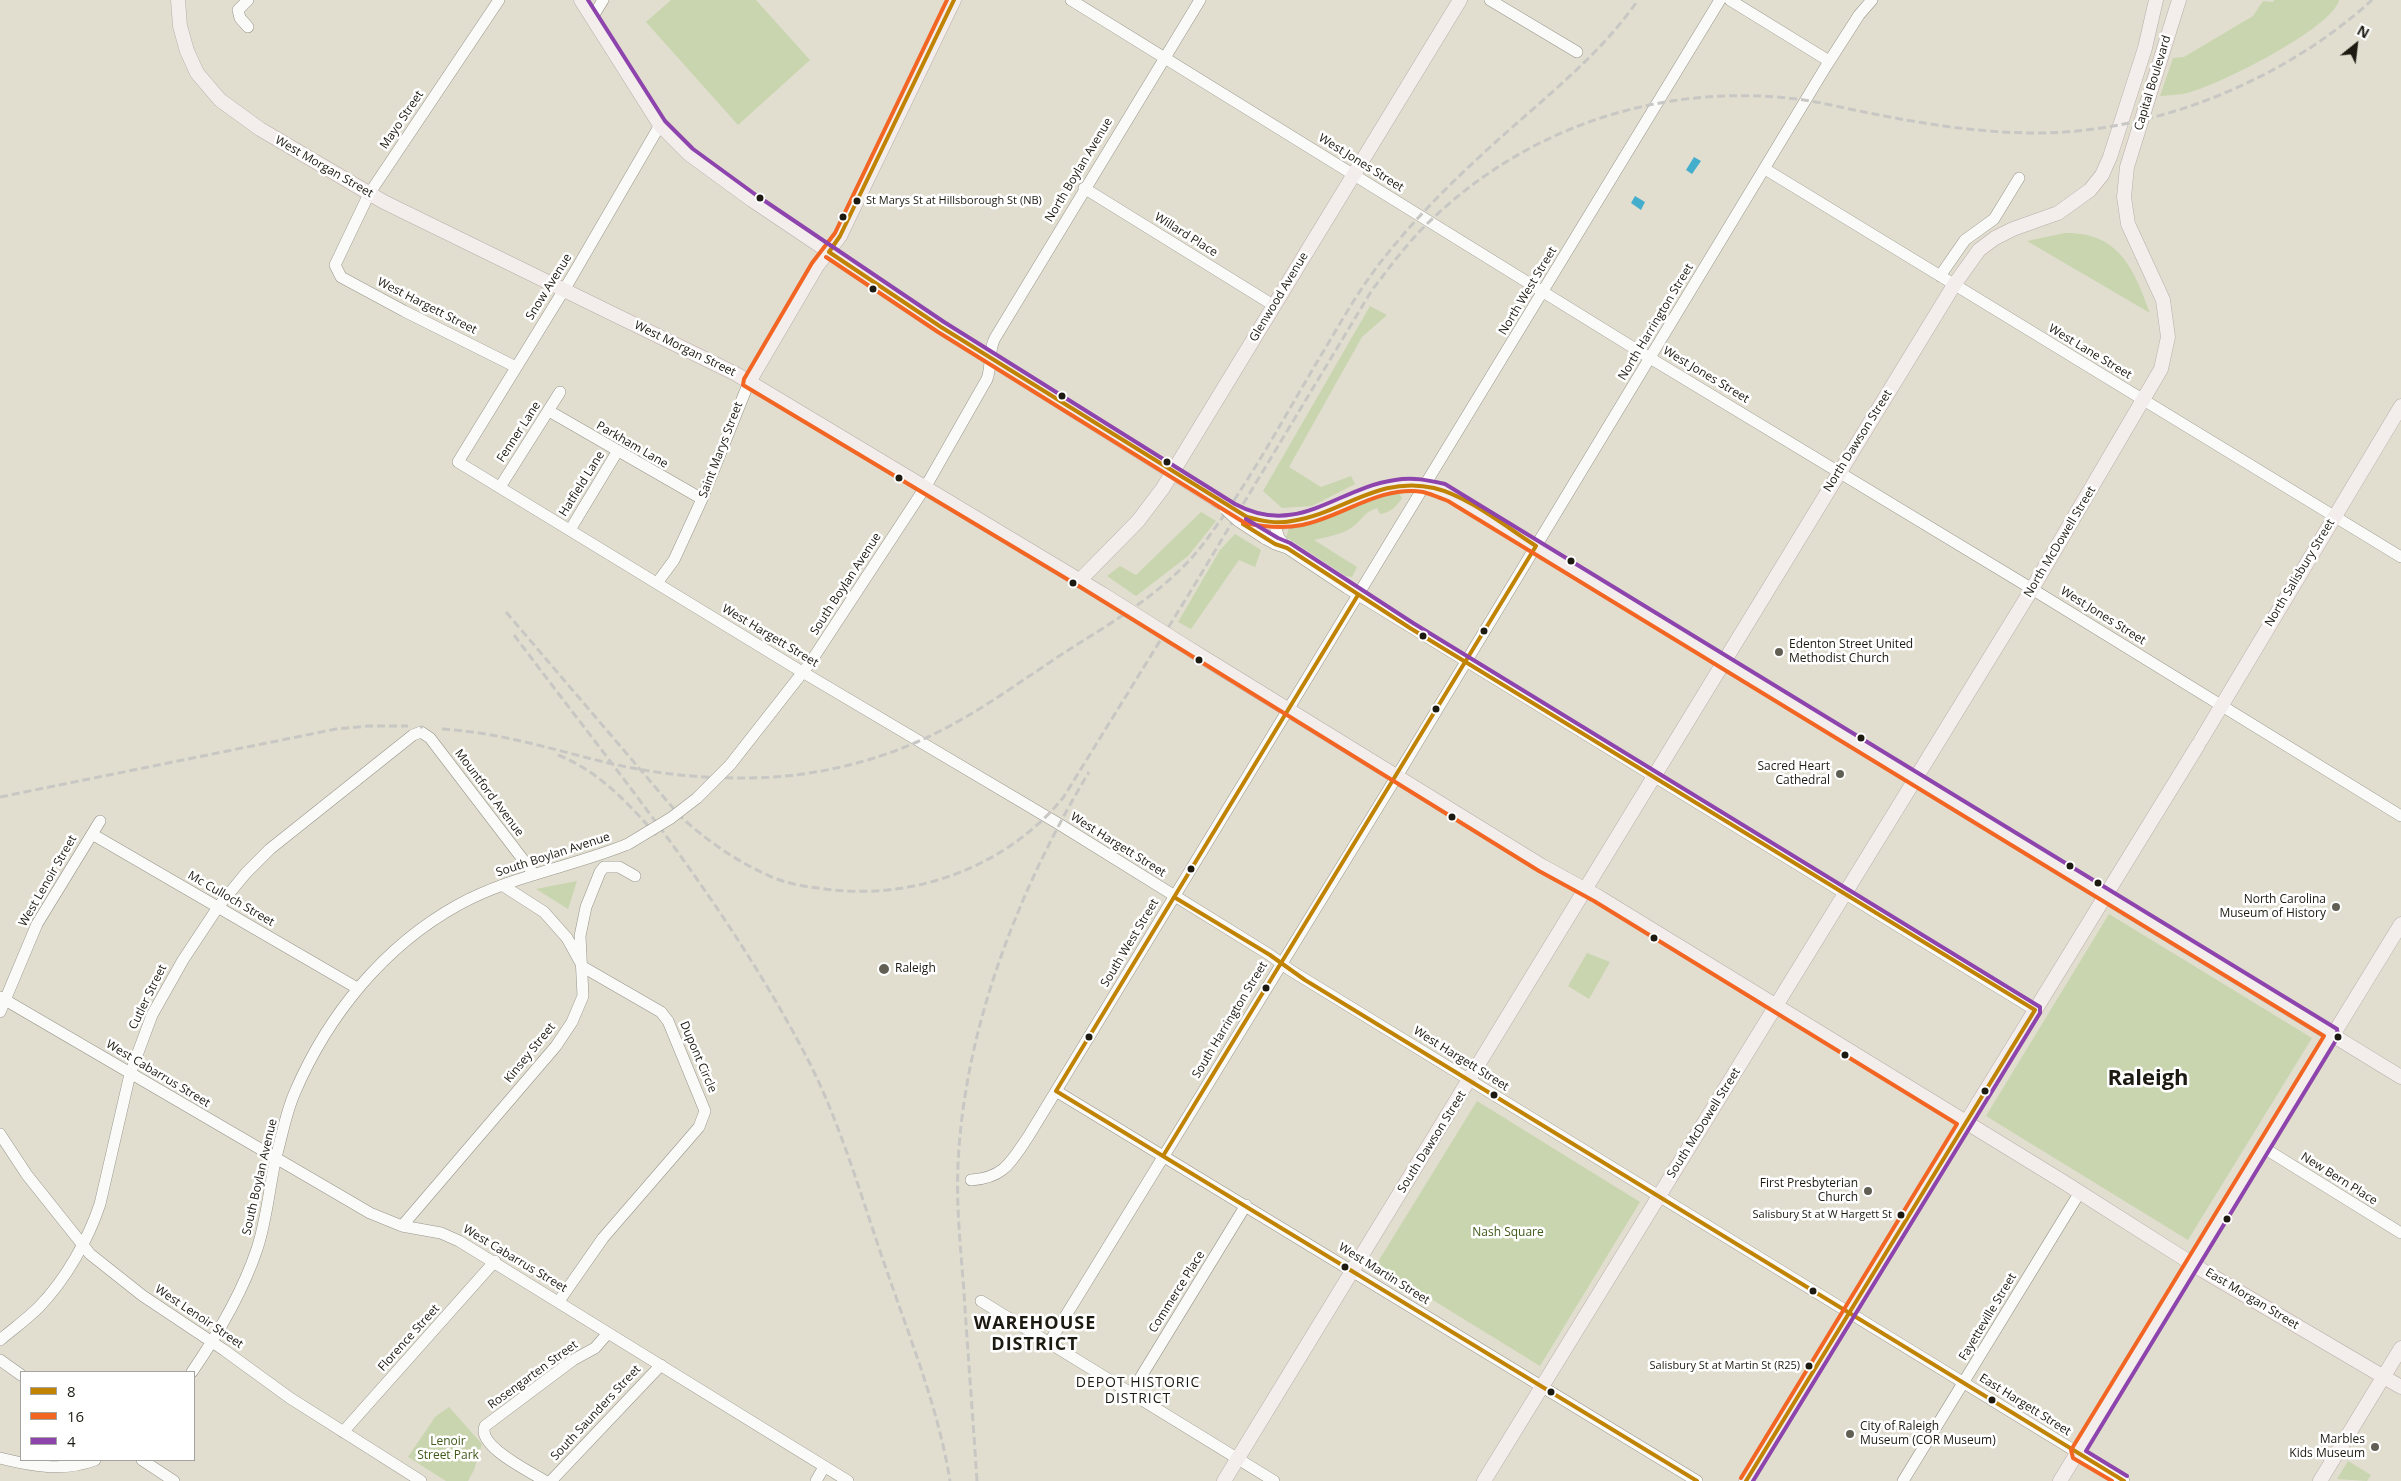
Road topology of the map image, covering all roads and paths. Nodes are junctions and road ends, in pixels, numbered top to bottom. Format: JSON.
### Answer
{"nodes":[{"id":1,"x":178,"y":0,"type":"edge"},
{"id":2,"x":248,"y":0,"type":"edge"},
{"id":3,"x":499,"y":0,"type":"edge"},
{"id":4,"x":581,"y":0,"type":"edge"},
{"id":5,"x":603,"y":0,"type":"edge"},
{"id":6,"x":954,"y":0,"type":"edge"},
{"id":7,"x":1071,"y":0,"type":"edge"},
{"id":8,"x":1200,"y":0,"type":"edge"},
{"id":9,"x":1460,"y":0,"type":"edge"},
{"id":10,"x":1490,"y":0,"type":"edge"},
{"id":11,"x":1720,"y":0,"type":"edge"},
{"id":12,"x":1730,"y":0,"type":"edge"},
{"id":13,"x":1872,"y":0,"type":"edge"},
{"id":14,"x":2156,"y":0,"type":"edge"},
{"id":15,"x":2179,"y":0,"type":"edge"},
{"id":16,"x":2185,"y":0,"type":"edge"},
{"id":17,"x":592,"y":18,"type":"junction"},
{"id":18,"x":248,"y":27,"type":"dead end"},
{"id":19,"x":2169,"y":32,"type":"junction"},
{"id":20,"x":1576,"y":52,"type":"dead end"},
{"id":21,"x":1165,"y":56,"type":"junction"},
{"id":22,"x":1829,"y":61,"type":"junction"},
{"id":23,"x":660,"y":125,"type":"junction"},
{"id":24,"x":2110,"y":157,"type":"joint"},
{"id":25,"x":2127,"y":167,"type":"joint"},
{"id":26,"x":1765,"y":169,"type":"junction"},
{"id":27,"x":1353,"y":175,"type":"junction"},
{"id":28,"x":2019,"y":178,"type":"dead end"},
{"id":29,"x":1084,"y":188,"type":"junction"},
{"id":30,"x":369,"y":194,"type":"junction"},
{"id":31,"x":829,"y":252,"type":"junction"},
{"id":32,"x":336,"y":261,"type":"joint"},
{"id":33,"x":1940,"y":276,"type":"junction"},
{"id":34,"x":1954,"y":285,"type":"junction"},
{"id":35,"x":564,"y":290,"type":"junction"},
{"id":36,"x":1544,"y":291,"type":"junction"},
{"id":37,"x":1273,"y":305,"type":"junction"},
{"id":38,"x":991,"y":358,"type":"junction"},
{"id":39,"x":1650,"y":358,"type":"junction"},
{"id":40,"x":516,"y":367,"type":"junction"},
{"id":41,"x":748,"y":382,"type":"junction"},
{"id":42,"x":560,"y":392,"type":"dead end"},
{"id":43,"x":2144,"y":400,"type":"junction"},
{"id":44,"x":2401,"y":406,"type":"edge"},
{"id":45,"x":549,"y":411,"type":"junction"},
{"id":46,"x":617,"y":452,"type":"junction"},
{"id":47,"x":458,"y":462,"type":"joint"},
{"id":48,"x":1840,"y":472,"type":"junction"},
{"id":49,"x":1173,"y":473,"type":"junction"},
{"id":50,"x":926,"y":486,"type":"junction"},
{"id":51,"x":1423,"y":486,"type":"junction"},
{"id":52,"x":500,"y":487,"type":"junction"},
{"id":53,"x":702,"y":499,"type":"junction"},
{"id":54,"x":1215,"y":499,"type":"junction"},
{"id":55,"x":2334,"y":516,"type":"junction"},
{"id":56,"x":1274,"y":523,"type":"junction"},
{"id":57,"x":570,"y":530,"type":"junction"},
{"id":58,"x":1536,"y":546,"type":"junction"},
{"id":59,"x":1287,"y":548,"type":"junction"},
{"id":60,"x":2401,"y":557,"type":"edge"},
{"id":61,"x":1080,"y":580,"type":"junction"},
{"id":62,"x":657,"y":583,"type":"junction"},
{"id":63,"x":2032,"y":589,"type":"junction"},
{"id":64,"x":1358,"y":595,"type":"junction"},
{"id":65,"x":1466,"y":661,"type":"junction"},
{"id":66,"x":1724,"y":661,"type":"junction"},
{"id":67,"x":803,"y":673,"type":"junction"},
{"id":68,"x":2222,"y":705,"type":"junction"},
{"id":69,"x":1289,"y":710,"type":"junction"},
{"id":70,"x":421,"y":732,"type":"joint"},
{"id":71,"x":1397,"y":776,"type":"junction"},
{"id":72,"x":1655,"y":777,"type":"junction"},
{"id":73,"x":1916,"y":779,"type":"junction"},
{"id":74,"x":2401,"y":816,"type":"edge"},
{"id":75,"x":100,"y":821,"type":"dead end"},
{"id":76,"x":92,"y":834,"type":"junction"},
{"id":77,"x":534,"y":874,"type":"junction"},
{"id":78,"x":635,"y":876,"type":"dead end"},
{"id":79,"x":502,"y":885,"type":"junction"},
{"id":80,"x":1586,"y":891,"type":"junction"},
{"id":81,"x":1845,"y":894,"type":"junction"},
{"id":82,"x":2106,"y":895,"type":"junction"},
{"id":83,"x":1174,"y":897,"type":"junction"},
{"id":84,"x":218,"y":907,"type":"junction"},
{"id":85,"x":2401,"y":924,"type":"edge"},
{"id":86,"x":1281,"y":964,"type":"junction"},
{"id":87,"x":583,"y":967,"type":"junction"},
{"id":88,"x":357,"y":988,"type":"junction"},
{"id":89,"x":2,"y":998,"type":"edge"},
{"id":90,"x":1776,"y":1007,"type":"junction"},
{"id":91,"x":2035,"y":1010,"type":"junction"},
{"id":92,"x":0,"y":1012,"type":"edge"},
{"id":93,"x":2333,"y":1034,"type":"junction"},
{"id":94,"x":130,"y":1074,"type":"junction"},
{"id":95,"x":2401,"y":1077,"type":"edge"},
{"id":96,"x":1470,"y":1080,"type":"junction"},
{"id":97,"x":1056,"y":1091,"type":"junction"},
{"id":98,"x":1966,"y":1122,"type":"junction"},
{"id":99,"x":0,"y":1134,"type":"edge"},
{"id":100,"x":2264,"y":1148,"type":"junction"},
{"id":101,"x":1163,"y":1156,"type":"junction"},
{"id":102,"x":276,"y":1160,"type":"junction"},
{"id":103,"x":971,"y":1180,"type":"dead end"},
{"id":104,"x":2080,"y":1192,"type":"junction"},
{"id":105,"x":1659,"y":1195,"type":"junction"},
{"id":106,"x":1246,"y":1205,"type":"junction"},
{"id":107,"x":402,"y":1226,"type":"junction"},
{"id":108,"x":2401,"y":1233,"type":"edge"},
{"id":109,"x":82,"y":1246,"type":"junction"},
{"id":110,"x":495,"y":1261,"type":"junction"},
{"id":111,"x":2193,"y":1264,"type":"junction"},
{"id":112,"x":1353,"y":1271,"type":"junction"},
{"id":113,"x":559,"y":1301,"type":"junction"},
{"id":114,"x":981,"y":1301,"type":"dead end"},
{"id":115,"x":1849,"y":1312,"type":"junction"},
{"id":116,"x":608,"y":1332,"type":"junction"},
{"id":117,"x":0,"y":1340,"type":"edge"},
{"id":118,"x":213,"y":1342,"type":"junction"},
{"id":119,"x":1049,"y":1343,"type":"junction"},
{"id":120,"x":2401,"y":1348,"type":"edge"},
{"id":121,"x":0,"y":1360,"type":"edge"},
{"id":122,"x":661,"y":1365,"type":"junction"},
{"id":123,"x":193,"y":1371,"type":"edge"},
{"id":124,"x":20,"y":1374,"type":"edge"},
{"id":125,"x":2383,"y":1378,"type":"junction"},
{"id":126,"x":1963,"y":1383,"type":"junction"},
{"id":127,"x":1542,"y":1386,"type":"junction"},
{"id":128,"x":2401,"y":1387,"type":"edge"},
{"id":129,"x":1131,"y":1393,"type":"junction"},
{"id":130,"x":342,"y":1432,"type":"junction"},
{"id":131,"x":2077,"y":1453,"type":"junction"},
{"id":132,"x":0,"y":1458,"type":"edge"},
{"id":133,"x":1238,"y":1459,"type":"junction"},
{"id":134,"x":92,"y":1461,"type":"edge"},
{"id":135,"x":144,"y":1461,"type":"edge"},
{"id":136,"x":824,"y":1467,"type":"junction"},
{"id":137,"x":174,"y":1481,"type":"edge"},
{"id":138,"x":421,"y":1481,"type":"edge"},
{"id":139,"x":545,"y":1481,"type":"edge"},
{"id":140,"x":551,"y":1481,"type":"edge"},
{"id":141,"x":816,"y":1481,"type":"edge"},
{"id":142,"x":848,"y":1481,"type":"edge"},
{"id":143,"x":1224,"y":1481,"type":"edge"},
{"id":144,"x":1274,"y":1481,"type":"edge"},
{"id":145,"x":1484,"y":1481,"type":"edge"},
{"id":146,"x":1697,"y":1481,"type":"edge"},
{"id":147,"x":1746,"y":1481,"type":"edge"},
{"id":148,"x":1903,"y":1481,"type":"edge"},
{"id":149,"x":2060,"y":1481,"type":"edge"},
{"id":150,"x":2124,"y":1481,"type":"edge"},
{"id":151,"x":2320,"y":1481,"type":"edge"}],
"edges":[{"from":1,"to":30,"type":"main road","name":"West Morgan Street"},
{"from":2,"to":18,"type":"street"},
{"from":3,"to":30,"type":"street","name":"Mayo Street"},
{"from":4,"to":17,"type":"main road"},
{"from":5,"to":17,"type":"street"},
{"from":6,"to":31,"type":"main road","name":"Saint Marys Street"},
{"from":7,"to":21,"type":"street","name":"West Jones Street"},
{"from":8,"to":21,"type":"street","name":"North Boylan Avenue"},
{"from":9,"to":27,"type":"main road","name":"Glenwood Avenue"},
{"from":10,"to":20,"type":"street"},
{"from":11,"to":36,"type":"street","name":"North West Street"},
{"from":12,"to":22,"type":"street"},
{"from":13,"to":22,"type":"street","name":"North Harrington Street"},
{"from":14,"to":24,"type":"main road","name":"Capital Boulevard"},
{"from":15,"to":19,"type":"main road","name":"Capital Boulevard"},
{"from":16,"to":19,"type":"main road"},
{"from":17,"to":23,"type":"main road"},
{"from":19,"to":25,"type":"main road","name":"Capital Boulevard"},
{"from":21,"to":27,"type":"street","name":"West Jones Street"},
{"from":21,"to":29,"type":"street","name":"North Boylan Avenue"},
{"from":22,"to":26,"type":"street","name":"North Harrington Street"},
{"from":23,"to":31,"type":"main road"},
{"from":23,"to":35,"type":"street","name":"Snow Avenue"},
{"from":24,"to":34,"type":"main road","name":"North Dawson Street"},
{"from":25,"to":43,"type":"main road","name":"North McDowell Street"},
{"from":26,"to":33,"type":"street","name":"West Lane Street"},
{"from":26,"to":39,"type":"street","name":"North Harrington Street"},
{"from":27,"to":36,"type":"street","name":"West Jones Street"},
{"from":27,"to":37,"type":"main road","name":"Glenwood Avenue"},
{"from":28,"to":33,"type":"street"},
{"from":29,"to":37,"type":"street","name":"Willard Place"},
{"from":29,"to":38,"type":"street","name":"North Boylan Avenue"},
{"from":30,"to":32,"type":"street","name":"Mayo Street"},
{"from":30,"to":35,"type":"main road","name":"West Morgan Street"},
{"from":31,"to":38,"type":"main road"},
{"from":31,"to":41,"type":"main road","name":"Saint Marys Street"},
{"from":32,"to":40,"type":"street","name":"West Hargett Street"},
{"from":33,"to":34,"type":"street","name":"West Lane Street"},
{"from":34,"to":43,"type":"street","name":"West Lane Street"},
{"from":34,"to":48,"type":"main road","name":"North Dawson Street"},
{"from":35,"to":40,"type":"street","name":"Snow Avenue"},
{"from":35,"to":41,"type":"main road","name":"West Morgan Street"},
{"from":36,"to":39,"type":"street","name":"West Jones Street"},
{"from":36,"to":51,"type":"street","name":"North West Street"},
{"from":37,"to":49,"type":"main road","name":"Glenwood Avenue"},
{"from":38,"to":49,"type":"main road"},
{"from":38,"to":50,"type":"street","name":"South Boylan Avenue"},
{"from":39,"to":48,"type":"street","name":"West Jones Street"},
{"from":39,"to":58,"type":"street","name":"North Harrington Street"},
{"from":40,"to":47,"type":"street","name":"Snow Avenue"},
{"from":41,"to":50,"type":"main road","name":"West Morgan Street"},
{"from":41,"to":53,"type":"street","name":"Saint Marys Street"},
{"from":42,"to":45,"type":"street","name":"Fenner Lane"},
{"from":43,"to":55,"type":"street","name":"West Lane Street"},
{"from":43,"to":63,"type":"main road","name":"North McDowell Street"},
{"from":44,"to":55,"type":"main road","name":"North Salisbury Street"},
{"from":45,"to":46,"type":"street","name":"Parkham Lane"},
{"from":45,"to":52,"type":"street","name":"Fenner Lane"},
{"from":46,"to":53,"type":"street","name":"Parkham Lane"},
{"from":46,"to":57,"type":"street","name":"Hatfield Lane"},
{"from":47,"to":52,"type":"street","name":"West Hargett Street"},
{"from":48,"to":63,"type":"street","name":"West Jones Street"},
{"from":48,"to":66,"type":"main road","name":"North Dawson Street"},
{"from":49,"to":54,"type":"main road"},
{"from":49,"to":61,"type":"main road","name":"Glenwood Avenue"},
{"from":50,"to":61,"type":"main road","name":"West Morgan Street"},
{"from":50,"to":67,"type":"street","name":"South Boylan Avenue"},
{"from":51,"to":56,"type":"main road"},
{"from":51,"to":58,"type":"main road"},
{"from":51,"to":64,"type":"street","name":"North West Street"},
{"from":52,"to":57,"type":"street","name":"West Hargett Street"},
{"from":53,"to":62,"type":"street","name":"Saint Marys Street"},
{"from":54,"to":56,"type":"main road","bridge":true},
{"from":54,"to":59,"type":"street","bridge":true},
{"from":55,"to":60,"type":"street","name":"West Lane Street"},
{"from":55,"to":68,"type":"main road","name":"North Salisbury Street"},
{"from":56,"to":59,"type":"street"},
{"from":57,"to":62,"type":"street","name":"West Hargett Street"},
{"from":58,"to":65,"type":"street","name":"North Harrington Street"},
{"from":58,"to":66,"type":"main road"},
{"from":59,"to":64,"type":"street"},
{"from":61,"to":69,"type":"main road","name":"West Morgan Street","bridge":true},
{"from":62,"to":67,"type":"street","name":"West Hargett Street"},
{"from":63,"to":68,"type":"street","name":"West Jones Street"},
{"from":63,"to":73,"type":"main road","name":"North McDowell Street"},
{"from":64,"to":65,"type":"street"},
{"from":64,"to":69,"type":"street","name":"South West Street"},
{"from":65,"to":71,"type":"street","name":"South Harrington Street"},
{"from":65,"to":72,"type":"street"},
{"from":66,"to":72,"type":"main road","name":"North Dawson Street"},
{"from":66,"to":73,"type":"main road"},
{"from":67,"to":77,"type":"street","name":"South Boylan Avenue","bridge":true},
{"from":67,"to":83,"type":"street","name":"West Hargett Street"},
{"from":68,"to":74,"type":"street","name":"West Jones Street"},
{"from":68,"to":82,"type":"main road","name":"North Salisbury Street"},
{"from":69,"to":71,"type":"main road","name":"West Morgan Street"},
{"from":69,"to":83,"type":"street","name":"South West Street"},
{"from":70,"to":77,"type":"street","name":"Mountford Avenue"},
{"from":70,"to":84,"type":"street","name":"Cutler Street"},
{"from":71,"to":80,"type":"main road","name":"West Morgan Street"},
{"from":71,"to":86,"type":"street","name":"South Harrington Street"},
{"from":72,"to":80,"type":"main road","name":"South Dawson Street"},
{"from":72,"to":81,"type":"street"},
{"from":73,"to":81,"type":"main road","name":"North McDowell Street"},
{"from":73,"to":82,"type":"main road"},
{"from":75,"to":76,"type":"street","name":"West Lenoir Street"},
{"from":76,"to":84,"type":"street","name":"Mc Culloch Street"},
{"from":76,"to":89,"type":"street","name":"West Lenoir Street"},
{"from":77,"to":79,"type":"street","name":"South Boylan Avenue"},
{"from":78,"to":87,"type":"street","name":"Kinsey Street"},
{"from":79,"to":87,"type":"street","name":"Dupont Circle"},
{"from":79,"to":88,"type":"street","name":"South Boylan Avenue"},
{"from":80,"to":90,"type":"main road","name":"West Morgan Street"},
{"from":80,"to":96,"type":"main road","name":"South Dawson Street"},
{"from":81,"to":90,"type":"main road","name":"South McDowell Street"},
{"from":81,"to":91,"type":"street"},
{"from":82,"to":91,"type":"main road","name":"North Salisbury Street"},
{"from":82,"to":93,"type":"main road"},
{"from":83,"to":86,"type":"street","name":"West Hargett Street"},
{"from":83,"to":97,"type":"street","name":"South West Street"},
{"from":84,"to":88,"type":"street","name":"Mc Culloch Street"},
{"from":84,"to":94,"type":"street","name":"Cutler Street"},
{"from":85,"to":93,"type":"main road"},
{"from":86,"to":96,"type":"street","name":"West Hargett Street"},
{"from":86,"to":101,"type":"street","name":"South Harrington Street"},
{"from":87,"to":107,"type":"street","name":"Kinsey Street"},
{"from":87,"to":113,"type":"street","name":"Dupont Circle"},
{"from":88,"to":102,"type":"street","name":"South Boylan Avenue"},
{"from":89,"to":92,"type":"street","name":"West Lenoir Street"},
{"from":89,"to":94,"type":"street","name":"West Cabarrus Street"},
{"from":90,"to":98,"type":"main road","name":"West Morgan Street"},
{"from":90,"to":105,"type":"main road","name":"South McDowell Street"},
{"from":91,"to":98,"type":"main road","name":"North Salisbury Street"},
{"from":93,"to":95,"type":"main road"},
{"from":93,"to":100,"type":"main road"},
{"from":94,"to":102,"type":"street","name":"West Cabarrus Street"},
{"from":94,"to":109,"type":"street","name":"Cutler Street"},
{"from":96,"to":105,"type":"street","name":"West Hargett Street"},
{"from":96,"to":112,"type":"main road","name":"South Dawson Street"},
{"from":97,"to":101,"type":"street","name":"West Martin Street"},
{"from":97,"to":103,"type":"street","name":"South West Street"},
{"from":98,"to":104,"type":"main road","name":"West Morgan Street"},
{"from":98,"to":115,"type":"main road","name":"North Salisbury Street"},
{"from":99,"to":109,"type":"street","name":"West Lenoir Street"},
{"from":100,"to":108,"type":"street","name":"New Bern Place"},
{"from":100,"to":111,"type":"main road"},
{"from":101,"to":106,"type":"street","name":"West Martin Street"},
{"from":101,"to":119,"type":"street","name":"South Harrington Street"},
{"from":102,"to":107,"type":"street","name":"West Cabarrus Street"},
{"from":102,"to":118,"type":"street","name":"South Boylan Avenue"},
{"from":104,"to":111,"type":"main road","name":"East Morgan Street"},
{"from":104,"to":126,"type":"street","name":"Fayetteville Street"},
{"from":105,"to":115,"type":"street","name":"West Hargett Street"},
{"from":105,"to":127,"type":"main road","name":"South McDowell Street"},
{"from":106,"to":112,"type":"street","name":"West Martin Street"},
{"from":106,"to":129,"type":"street","name":"Commerce Place"},
{"from":107,"to":110,"type":"street","name":"West Cabarrus Street"},
{"from":109,"to":117,"type":"street","name":"Cutler Street"},
{"from":109,"to":118,"type":"street","name":"West Lenoir Street"},
{"from":110,"to":113,"type":"street","name":"West Cabarrus Street"},
{"from":110,"to":130,"type":"street","name":"Florence Street"},
{"from":111,"to":125,"type":"main road","name":"East Morgan Street"},
{"from":111,"to":131,"type":"main road"},
{"from":112,"to":127,"type":"street","name":"West Martin Street"},
{"from":112,"to":133,"type":"main road","name":"South Dawson Street"},
{"from":113,"to":116,"type":"street","name":"West Cabarrus Street"},
{"from":114,"to":119,"type":"street"},
{"from":115,"to":126,"type":"street","name":"West Hargett Street"},
{"from":115,"to":147,"type":"main road","name":"North Salisbury Street"},
{"from":116,"to":122,"type":"street","name":"West Cabarrus Street"},
{"from":116,"to":139,"type":"street","name":"Rosengarten Street"},
{"from":118,"to":123,"type":"street","name":"South Boylan Avenue"},
{"from":118,"to":130,"type":"street","name":"West Lenoir Street"},
{"from":119,"to":129,"type":"street"},
{"from":120,"to":125,"type":"main road"},
{"from":121,"to":124,"type":"street"},
{"from":122,"to":136,"type":"street","name":"West Cabarrus Street"},
{"from":122,"to":140,"type":"street","name":"South Saunders Street"},
{"from":125,"to":128,"type":"main road","name":"East Morgan Street"},
{"from":125,"to":151,"type":"main road"},
{"from":126,"to":131,"type":"street","name":"East Hargett Street"},
{"from":126,"to":148,"type":"street","name":"Fayetteville Street"},
{"from":127,"to":145,"type":"main road","name":"South McDowell Street"},
{"from":127,"to":146,"type":"street","name":"West Martin Street"},
{"from":129,"to":133,"type":"street"},
{"from":130,"to":138,"type":"street","name":"West Lenoir Street"},
{"from":131,"to":149,"type":"main road"},
{"from":131,"to":150,"type":"street","name":"East Hargett Street"},
{"from":132,"to":134,"type":"street"},
{"from":133,"to":143,"type":"main road","name":"South Dawson Street"},
{"from":133,"to":144,"type":"street"},
{"from":135,"to":137,"type":"street"},
{"from":136,"to":141,"type":"street"},
{"from":136,"to":142,"type":"street","name":"West Cabarrus Street"}]}
